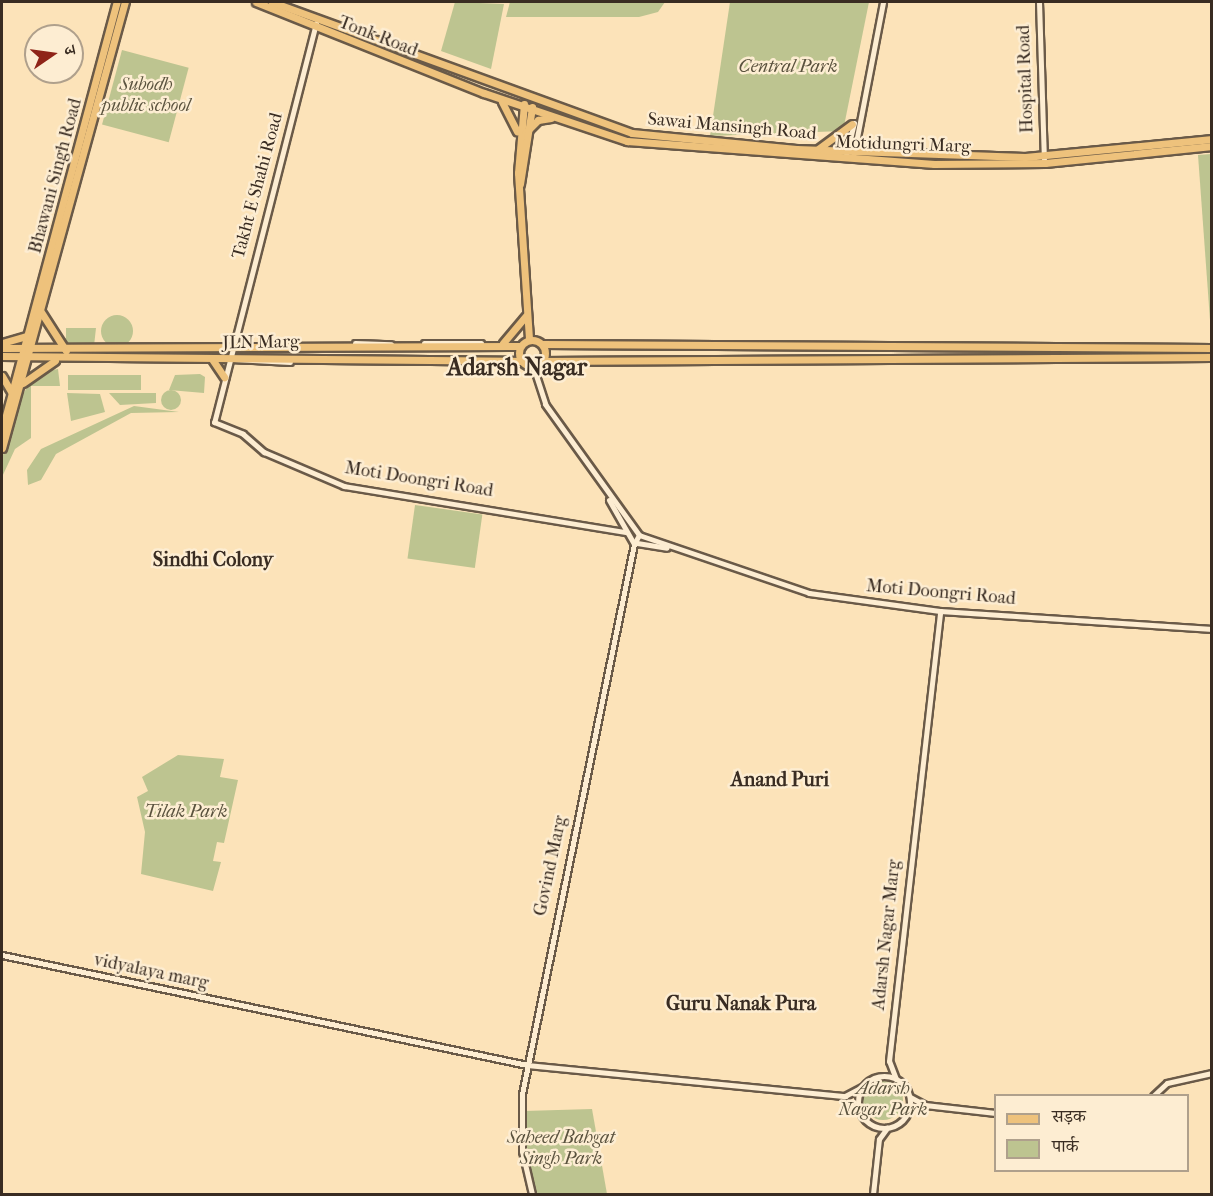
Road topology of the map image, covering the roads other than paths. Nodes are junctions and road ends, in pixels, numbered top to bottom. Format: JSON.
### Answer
{"nodes":[{"id":1,"x":117,"y":2,"type":"edge"},
{"id":2,"x":125,"y":2,"type":"edge"},
{"id":3,"x":256,"y":2,"type":"edge"},
{"id":4,"x":272,"y":2,"type":"edge"},
{"id":5,"x":883,"y":2,"type":"edge"},
{"id":6,"x":1039,"y":2,"type":"edge"},
{"id":7,"x":316,"y":24,"type":"junction"},
{"id":8,"x":492,"y":96,"type":"junction"},
{"id":9,"x":526,"y":99,"type":"junction"},
{"id":10,"x":534,"y":102,"type":"junction"},
{"id":11,"x":527,"y":108,"type":"junction"},
{"id":12,"x":557,"y":118,"type":"junction"},
{"id":13,"x":855,"y":122,"type":"junction"},
{"id":14,"x":521,"y":136,"type":"junction"},
{"id":15,"x":1212,"y":139,"type":"edge"},
{"id":16,"x":1212,"y":146,"type":"edge"},
{"id":17,"x":816,"y":150,"type":"junction"},
{"id":18,"x":850,"y":155,"type":"junction"},
{"id":19,"x":1044,"y":159,"type":"junction"},
{"id":20,"x":41,"y":312,"type":"junction"},
{"id":21,"x":526,"y":315,"type":"junction"},
{"id":22,"x":28,"y":334,"type":"junction"},
{"id":23,"x":529,"y":340,"type":"junction"},
{"id":24,"x":2,"y":343,"type":"edge"},
{"id":25,"x":542,"y":344,"type":"junction"},
{"id":26,"x":506,"y":346,"type":"junction"},
{"id":27,"x":520,"y":346,"type":"junction"},
{"id":28,"x":721,"y":346,"type":"junction"},
{"id":29,"x":2,"y":348,"type":"edge"},
{"id":30,"x":1212,"y":348,"type":"edge"},
{"id":31,"x":23,"y":350,"type":"junction"},
{"id":32,"x":32,"y":350,"type":"junction"},
{"id":33,"x":231,"y":350,"type":"junction"},
{"id":34,"x":66,"y":351,"type":"junction"},
{"id":35,"x":2,"y":356,"type":"edge"},
{"id":36,"x":721,"y":357,"type":"junction"},
{"id":37,"x":1212,"y":357,"type":"edge"},
{"id":38,"x":21,"y":358,"type":"junction"},
{"id":39,"x":30,"y":358,"type":"junction"},
{"id":40,"x":212,"y":359,"type":"junction"},
{"id":41,"x":231,"y":359,"type":"junction"},
{"id":42,"x":58,"y":360,"type":"junction"},
{"id":43,"x":521,"y":361,"type":"junction"},
{"id":44,"x":543,"y":361,"type":"junction"},
{"id":45,"x":533,"y":366,"type":"junction"},
{"id":46,"x":2,"y":376,"type":"edge"},
{"id":47,"x":224,"y":377,"type":"junction"},
{"id":48,"x":21,"y":386,"type":"junction"},
{"id":49,"x":12,"y":393,"type":"junction"},
{"id":50,"x":2,"y":430,"type":"edge"},
{"id":51,"x":2,"y":448,"type":"edge"},
{"id":52,"x":606,"y":494,"type":"junction"},
{"id":53,"x":627,"y":534,"type":"junction"},
{"id":54,"x":637,"y":534,"type":"junction"},
{"id":55,"x":635,"y":544,"type":"junction"},
{"id":56,"x":675,"y":549,"type":"junction"},
{"id":57,"x":940,"y":610,"type":"junction"},
{"id":58,"x":1212,"y":629,"type":"edge"},
{"id":59,"x":2,"y":955,"type":"edge"},
{"id":60,"x":889,"y":1061,"type":"junction"},
{"id":61,"x":526,"y":1065,"type":"junction"},
{"id":62,"x":1212,"y":1073,"type":"edge"},
{"id":63,"x":875,"y":1078,"type":"junction"},
{"id":64,"x":896,"y":1079,"type":"junction"},
{"id":65,"x":864,"y":1086,"type":"junction"},
{"id":66,"x":1155,"y":1094,"type":"edge"},
{"id":67,"x":845,"y":1096,"type":"junction"},
{"id":68,"x":909,"y":1096,"type":"junction"},
{"id":69,"x":925,"y":1106,"type":"junction"},
{"id":70,"x":860,"y":1109,"type":"junction"},
{"id":71,"x":907,"y":1112,"type":"junction"},
{"id":72,"x":994,"y":1113,"type":"edge"},
{"id":73,"x":872,"y":1124,"type":"junction"},
{"id":74,"x":888,"y":1127,"type":"junction"},
{"id":75,"x":879,"y":1139,"type":"junction"},
{"id":76,"x":532,"y":1194,"type":"edge"},
{"id":77,"x":873,"y":1194,"type":"edge"}],
"edges":[{"from":1,"to":22,"type":"main road","name":"Bhawani Singh Road"},
{"from":2,"to":20,"type":"main road","name":"Bhawani Singh Road"},
{"from":3,"to":7,"type":"main road","name":"Tonk Road"},
{"from":4,"to":7,"type":"main road","name":"Sawai Mansingh Road"},
{"from":5,"to":13,"type":"street"},
{"from":6,"to":19,"type":"street","name":"Hospital Road"},
{"from":7,"to":8,"type":"main road","name":"Tonk Road"},
{"from":7,"to":9,"type":"main road","name":"Sawai Mansingh Road"},
{"from":7,"to":33,"type":"street","name":"Takht E Shahi Road"},
{"from":8,"to":11,"type":"main road","name":"Motidungri Marg"},
{"from":8,"to":14,"type":"main road"},
{"from":9,"to":10,"type":"main road","name":"Sawai Mansingh Road"},
{"from":9,"to":11,"type":"main road"},
{"from":10,"to":11,"type":"main road"},
{"from":10,"to":17,"type":"main road","name":"Sawai Mansingh Road"},
{"from":11,"to":12,"type":"main road","name":"Motidungri Marg"},
{"from":11,"to":14,"type":"main road"},
{"from":12,"to":14,"type":"main road"},
{"from":12,"to":18,"type":"main road","name":"Motidungri Marg"},
{"from":13,"to":17,"type":"main road"},
{"from":13,"to":18,"type":"street"},
{"from":14,"to":21,"type":"main road"},
{"from":15,"to":19,"type":"main road"},
{"from":16,"to":19,"type":"main road","name":"Motidungri Marg"},
{"from":17,"to":18,"type":"main road","name":"Sawai Mansingh Road"},
{"from":18,"to":19,"type":"main road","name":"Motidungri Marg"},
{"from":20,"to":32,"type":"main road","name":"Bhawani Singh Road"},
{"from":20,"to":34,"type":"main road"},
{"from":21,"to":23,"type":"main road"},
{"from":21,"to":26,"type":"main road"},
{"from":22,"to":24,"type":"main road"},
{"from":22,"to":31,"type":"main road","name":"Bhawani Singh Road"},
{"from":23,"to":25,"type":"main road"},
{"from":23,"to":27,"type":"main road"},
{"from":25,"to":28,"type":"main road"},
{"from":25,"to":44,"type":"main road"},
{"from":26,"to":27,"type":"main road","name":"JLN Marg"},
{"from":26,"to":33,"type":"main road","name":"JLN Marg"},
{"from":27,"to":43,"type":"main road"},
{"from":28,"to":30,"type":"main road"},
{"from":28,"to":36,"type":"main road"},
{"from":29,"to":31,"type":"main road","name":"JLN Marg"},
{"from":31,"to":32,"type":"main road","name":"JLN Marg"},
{"from":31,"to":38,"type":"main road","name":"Bhawani Singh Road"},
{"from":32,"to":34,"type":"main road","name":"JLN Marg"},
{"from":32,"to":39,"type":"main road","name":"Bhawani Singh Road"},
{"from":33,"to":34,"type":"main road","name":"JLN Marg"},
{"from":33,"to":41,"type":"street","name":"Takht E Shahi Road"},
{"from":35,"to":38,"type":"main road","name":"JLN Marg"},
{"from":36,"to":37,"type":"main road"},
{"from":36,"to":44,"type":"main road"},
{"from":38,"to":39,"type":"main road","name":"JLN Marg"},
{"from":38,"to":49,"type":"main road","name":"Bhawani Singh Road"},
{"from":39,"to":42,"type":"main road","name":"JLN Marg"},
{"from":39,"to":48,"type":"main road","name":"Bhawani Singh Road"},
{"from":40,"to":41,"type":"main road","name":"JLN Marg"},
{"from":40,"to":42,"type":"main road","name":"JLN Marg"},
{"from":40,"to":47,"type":"main road"},
{"from":41,"to":43,"type":"main road","name":"JLN Marg"},
{"from":41,"to":47,"type":"street","name":"Moti Doongri Road"},
{"from":42,"to":48,"type":"main road"},
{"from":43,"to":45,"type":"main road"},
{"from":44,"to":45,"type":"main road"},
{"from":45,"to":52,"type":"street"},
{"from":46,"to":49,"type":"main road"},
{"from":47,"to":53,"type":"street","name":"Moti Doongri Road"},
{"from":48,"to":51,"type":"main road","name":"Bhawani Singh Road"},
{"from":49,"to":50,"type":"main road","name":"Bhawani Singh Road"},
{"from":52,"to":53,"type":"street"},
{"from":52,"to":54,"type":"street"},
{"from":53,"to":54,"type":"street"},
{"from":53,"to":55,"type":"street"},
{"from":54,"to":55,"type":"street","name":"Govind Marg"},
{"from":54,"to":56,"type":"street","name":"Moti Doongri Road"},
{"from":55,"to":56,"type":"street","name":"Moti Doongri Road"},
{"from":55,"to":61,"type":"street","name":"Govind Marg"},
{"from":56,"to":57,"type":"street","name":"Moti Doongri Road"},
{"from":57,"to":58,"type":"street","name":"Moti Doongri Road"},
{"from":57,"to":60,"type":"street","name":"Adarsh Nagar Marg"},
{"from":59,"to":61,"type":"street","name":"vidyalaya marg"},
{"from":60,"to":63,"type":"street"},
{"from":60,"to":64,"type":"street"},
{"from":61,"to":67,"type":"street","name":"vidyalaya marg"},
{"from":61,"to":76,"type":"street","name":"Govind Marg"},
{"from":62,"to":66,"type":"street"},
{"from":63,"to":64,"type":"street"},
{"from":63,"to":65,"type":"street"},
{"from":64,"to":68,"type":"street"},
{"from":65,"to":67,"type":"street"},
{"from":65,"to":70,"type":"street"},
{"from":67,"to":70,"type":"street"},
{"from":68,"to":69,"type":"street"},
{"from":68,"to":71,"type":"street"},
{"from":69,"to":71,"type":"street"},
{"from":69,"to":72,"type":"street"},
{"from":70,"to":73,"type":"street"},
{"from":71,"to":74,"type":"street"},
{"from":73,"to":74,"type":"street"},
{"from":73,"to":75,"type":"street"},
{"from":74,"to":75,"type":"street"},
{"from":75,"to":77,"type":"street"}]}
